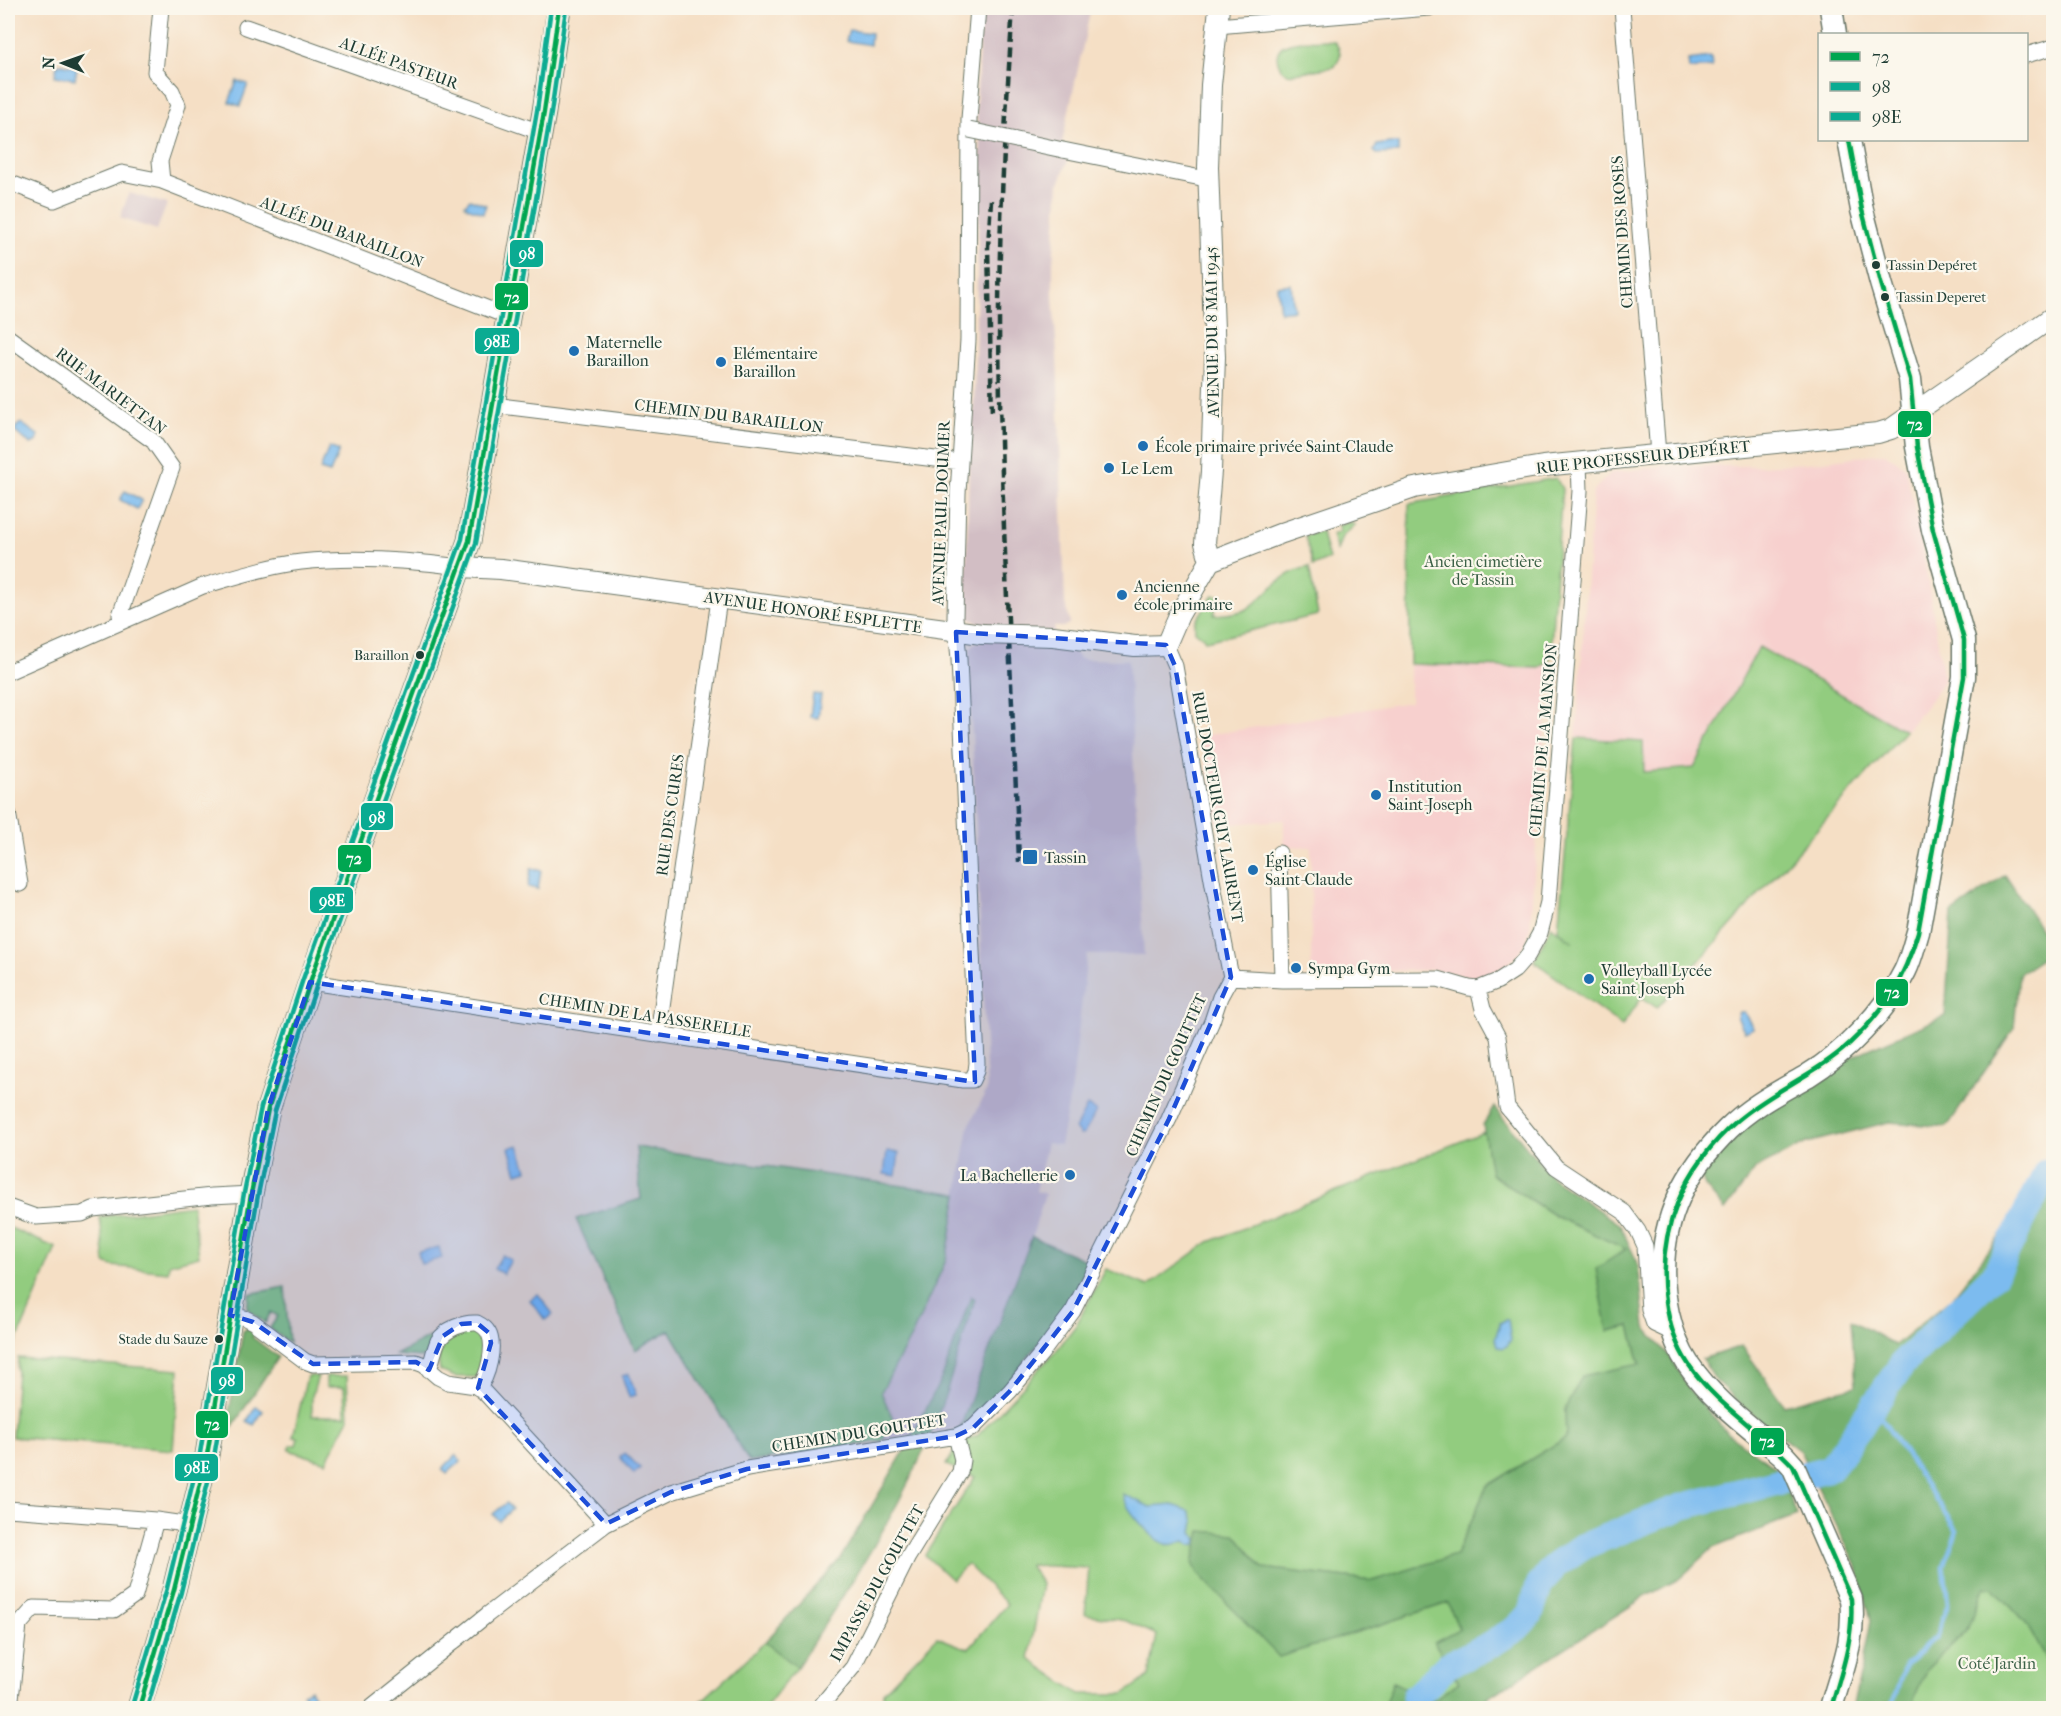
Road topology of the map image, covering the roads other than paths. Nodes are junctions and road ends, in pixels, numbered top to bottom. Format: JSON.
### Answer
{"nodes":[{"id":1,"x":161,"y":8,"type":"edge"},
{"id":2,"x":559,"y":8,"type":"edge"},
{"id":3,"x":978,"y":8,"type":"edge"},
{"id":4,"x":1429,"y":8,"type":"edge"},
{"id":5,"x":1622,"y":8,"type":"edge"},
{"id":6,"x":1831,"y":8,"type":"edge"},
{"id":7,"x":1218,"y":17,"type":"edge"},
{"id":8,"x":246,"y":27,"type":"dead end"},
{"id":9,"x":1835,"y":33,"type":"edge"},
{"id":10,"x":2054,"y":47,"type":"edge"},
{"id":11,"x":2028,"y":54,"type":"edge"},
{"id":12,"x":969,"y":130,"type":"junction"},
{"id":13,"x":540,"y":132,"type":"junction"},
{"id":14,"x":1849,"y":141,"type":"edge"},
{"id":15,"x":1209,"y":178,"type":"junction"},
{"id":16,"x":162,"y":181,"type":"junction"},
{"id":17,"x":8,"y":182,"type":"edge"},
{"id":18,"x":2054,"y":316,"type":"edge"},
{"id":19,"x":509,"y":317,"type":"junction"},
{"id":20,"x":8,"y":337,"type":"edge"},
{"id":21,"x":494,"y":405,"type":"junction"},
{"id":22,"x":1912,"y":414,"type":"junction"},
{"id":23,"x":1658,"y":454,"type":"junction"},
{"id":24,"x":960,"y":462,"type":"junction"},
{"id":25,"x":1579,"y":462,"type":"junction"},
{"id":26,"x":1210,"y":561,"type":"junction"},
{"id":27,"x":461,"y":567,"type":"junction"},
{"id":28,"x":719,"y":599,"type":"junction"},
{"id":29,"x":122,"y":621,"type":"junction"},
{"id":30,"x":956,"y":632,"type":"junction"},
{"id":31,"x":1166,"y":645,"type":"junction"},
{"id":32,"x":8,"y":672,"type":"edge"},
{"id":33,"x":8,"y":812,"type":"edge"},
{"id":34,"x":1279,"y":852,"type":"dead end"},
{"id":35,"x":20,"y":884,"type":"dead end"},
{"id":36,"x":1231,"y":977,"type":"junction"},
{"id":37,"x":1282,"y":980,"type":"junction"},
{"id":38,"x":310,"y":982,"type":"junction"},
{"id":39,"x":1478,"y":989,"type":"junction"},
{"id":40,"x":658,"y":1035,"type":"junction"},
{"id":41,"x":974,"y":1077,"type":"joint"},
{"id":42,"x":251,"y":1194,"type":"junction"},
{"id":43,"x":8,"y":1207,"type":"edge"},
{"id":44,"x":230,"y":1316,"type":"junction"},
{"id":45,"x":1673,"y":1333,"type":"junction"},
{"id":46,"x":429,"y":1370,"type":"junction"},
{"id":47,"x":478,"y":1388,"type":"junction"},
{"id":48,"x":956,"y":1436,"type":"junction"},
{"id":49,"x":8,"y":1509,"type":"edge"},
{"id":50,"x":156,"y":1520,"type":"junction"},
{"id":51,"x":606,"y":1524,"type":"junction"},
{"id":52,"x":191,"y":1525,"type":"junction"},
{"id":53,"x":10,"y":1708,"type":"edge"},
{"id":54,"x":139,"y":1708,"type":"edge"},
{"id":55,"x":371,"y":1708,"type":"edge"},
{"id":56,"x":819,"y":1708,"type":"edge"},
{"id":57,"x":1831,"y":1708,"type":"edge"}],
"edges":[{"from":1,"to":16,"type":"street"},
{"from":2,"to":13,"type":"main road"},
{"from":3,"to":12,"type":"street","name":"AVENUE PAUL DOUMER"},
{"from":4,"to":7,"type":"street"},
{"from":5,"to":23,"type":"street","name":"CHEMIN DES ROSES"},
{"from":6,"to":9,"type":"main road"},
{"from":7,"to":15,"type":"street","name":"AVENUE DU 8 MAI 1945"},
{"from":8,"to":13,"type":"street","name":"ALLÉE PASTEUR"},
{"from":10,"to":11,"type":"street"},
{"from":12,"to":15,"type":"street","bridge":true},
{"from":12,"to":24,"type":"street","name":"AVENUE PAUL DOUMER"},
{"from":13,"to":19,"type":"main road"},
{"from":14,"to":22,"type":"main road"},
{"from":15,"to":26,"type":"street","name":"AVENUE DU 8 MAI 1945"},
{"from":16,"to":17,"type":"street","name":"ALLÉE DU BARAILLON"},
{"from":16,"to":19,"type":"street","name":"ALLÉE DU BARAILLON"},
{"from":18,"to":22,"type":"street","name":"RUE PROFESSEUR DEPÉRET"},
{"from":19,"to":21,"type":"main road"},
{"from":20,"to":29,"type":"street","name":"RUE MARIETTAN"},
{"from":21,"to":24,"type":"street","name":"CHEMIN DU BARAILLON"},
{"from":21,"to":27,"type":"main road"},
{"from":22,"to":23,"type":"street","name":"RUE PROFESSEUR DEPÉRET"},
{"from":22,"to":45,"type":"main road"},
{"from":23,"to":25,"type":"street","name":"RUE PROFESSEUR DEPÉRET"},
{"from":24,"to":30,"type":"street","name":"AVENUE PAUL DOUMER"},
{"from":25,"to":26,"type":"street","name":"RUE PROFESSEUR DEPÉRET"},
{"from":25,"to":39,"type":"street","name":"CHEMIN DE LA MANSION"},
{"from":26,"to":31,"type":"street"},
{"from":27,"to":28,"type":"street","name":"AVENUE HONORÉ ESPLETTE"},
{"from":27,"to":29,"type":"street"},
{"from":27,"to":38,"type":"main road"},
{"from":28,"to":30,"type":"street","name":"AVENUE HONORÉ ESPLETTE"},
{"from":28,"to":40,"type":"street","name":"RUE DES CURES"},
{"from":29,"to":32,"type":"street"},
{"from":30,"to":31,"type":"street","name":"AVENUE HONORÉ ESPLETTE","bridge":true},
{"from":30,"to":41,"type":"street","name":"AVENUE PAUL DOUMER"},
{"from":31,"to":36,"type":"street","name":"RUE DOCTEUR GUY LAURENT"},
{"from":33,"to":35,"type":"street"},
{"from":34,"to":37,"type":"street"},
{"from":36,"to":37,"type":"street"},
{"from":36,"to":48,"type":"street","name":"CHEMIN DU GOUTTET"},
{"from":37,"to":39,"type":"street"},
{"from":38,"to":40,"type":"street","name":"CHEMIN DE LA PASSERELLE"},
{"from":38,"to":42,"type":"main road"},
{"from":39,"to":45,"type":"street"},
{"from":40,"to":41,"type":"street","name":"CHEMIN DE LA PASSERELLE"},
{"from":42,"to":43,"type":"street"},
{"from":42,"to":44,"type":"main road"},
{"from":44,"to":46,"type":"street"},
{"from":44,"to":52,"type":"main road"},
{"from":45,"to":57,"type":"main road"},
{"from":46,"to":47,"type":"street"},
{"from":46,"to":47,"type":"street"},
{"from":47,"to":51,"type":"street"},
{"from":48,"to":51,"type":"street","name":"CHEMIN DU GOUTTET"},
{"from":48,"to":56,"type":"street","name":"IMPASSE DU GOUTTET"},
{"from":49,"to":50,"type":"street"},
{"from":50,"to":52,"type":"street"},
{"from":50,"to":53,"type":"street"},
{"from":51,"to":55,"type":"street","name":"CHEMIN DU GOUTTET"},
{"from":52,"to":54,"type":"main road"}]}
